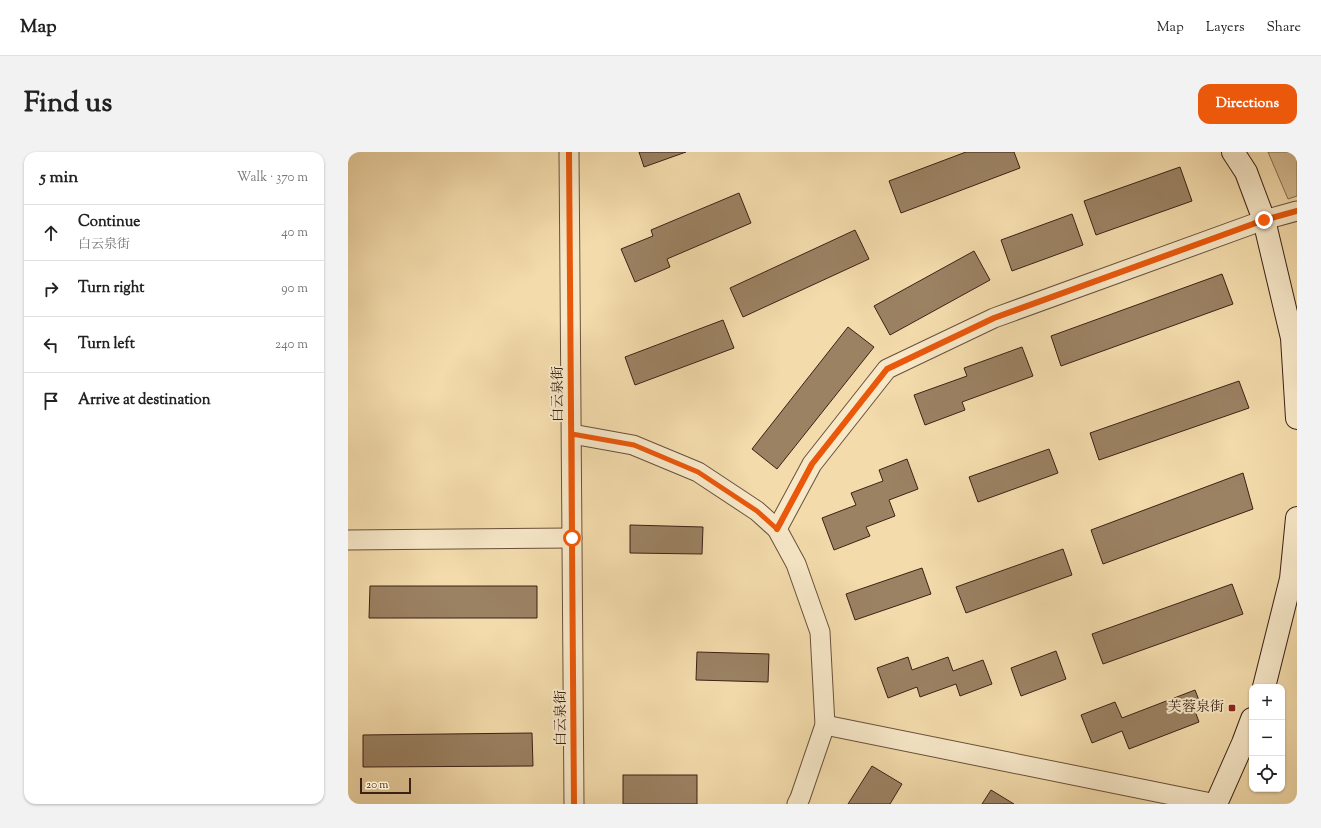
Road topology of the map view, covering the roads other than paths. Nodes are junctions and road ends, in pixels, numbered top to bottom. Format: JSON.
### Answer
{"nodes":[{"id":1,"x":569,"y":152,"type":"edge"},
{"id":2,"x":1233,"y":152,"type":"edge"},
{"id":3,"x":1297,"y":211,"type":"edge"},
{"id":4,"x":1264,"y":220,"type":"junction"},
{"id":5,"x":1295,"y":350,"type":"edge"},
{"id":6,"x":1297,"y":418,"type":"edge"},
{"id":7,"x":572,"y":434,"type":"junction"},
{"id":8,"x":1297,"y":518,"type":"edge"},
{"id":9,"x":777,"y":529,"type":"junction"},
{"id":10,"x":572,"y":538,"type":"junction"},
{"id":11,"x":348,"y":540,"type":"edge"},
{"id":12,"x":1265,"y":684,"type":"edge"},
{"id":13,"x":1251,"y":720,"type":"edge"},
{"id":14,"x":825,"y":725,"type":"junction"},
{"id":15,"x":574,"y":804,"type":"edge"},
{"id":16,"x":797,"y":804,"type":"edge"},
{"id":17,"x":1216,"y":804,"type":"edge"}],
"edges":[{"from":1,"to":7,"type":"street","name":"白云泉街"},
{"from":2,"to":4,"type":"street"},
{"from":3,"to":4,"type":"street"},
{"from":4,"to":5,"type":"street"},
{"from":4,"to":9,"type":"street"},
{"from":5,"to":6,"type":"street"},
{"from":7,"to":9,"type":"street"},
{"from":7,"to":10,"type":"street","name":"白云泉街"},
{"from":8,"to":12,"type":"street"},
{"from":9,"to":14,"type":"street"},
{"from":10,"to":11,"type":"street"},
{"from":10,"to":15,"type":"street","name":"白云泉街"},
{"from":13,"to":17,"type":"street"},
{"from":14,"to":16,"type":"street"},
{"from":14,"to":17,"type":"street"}]}
